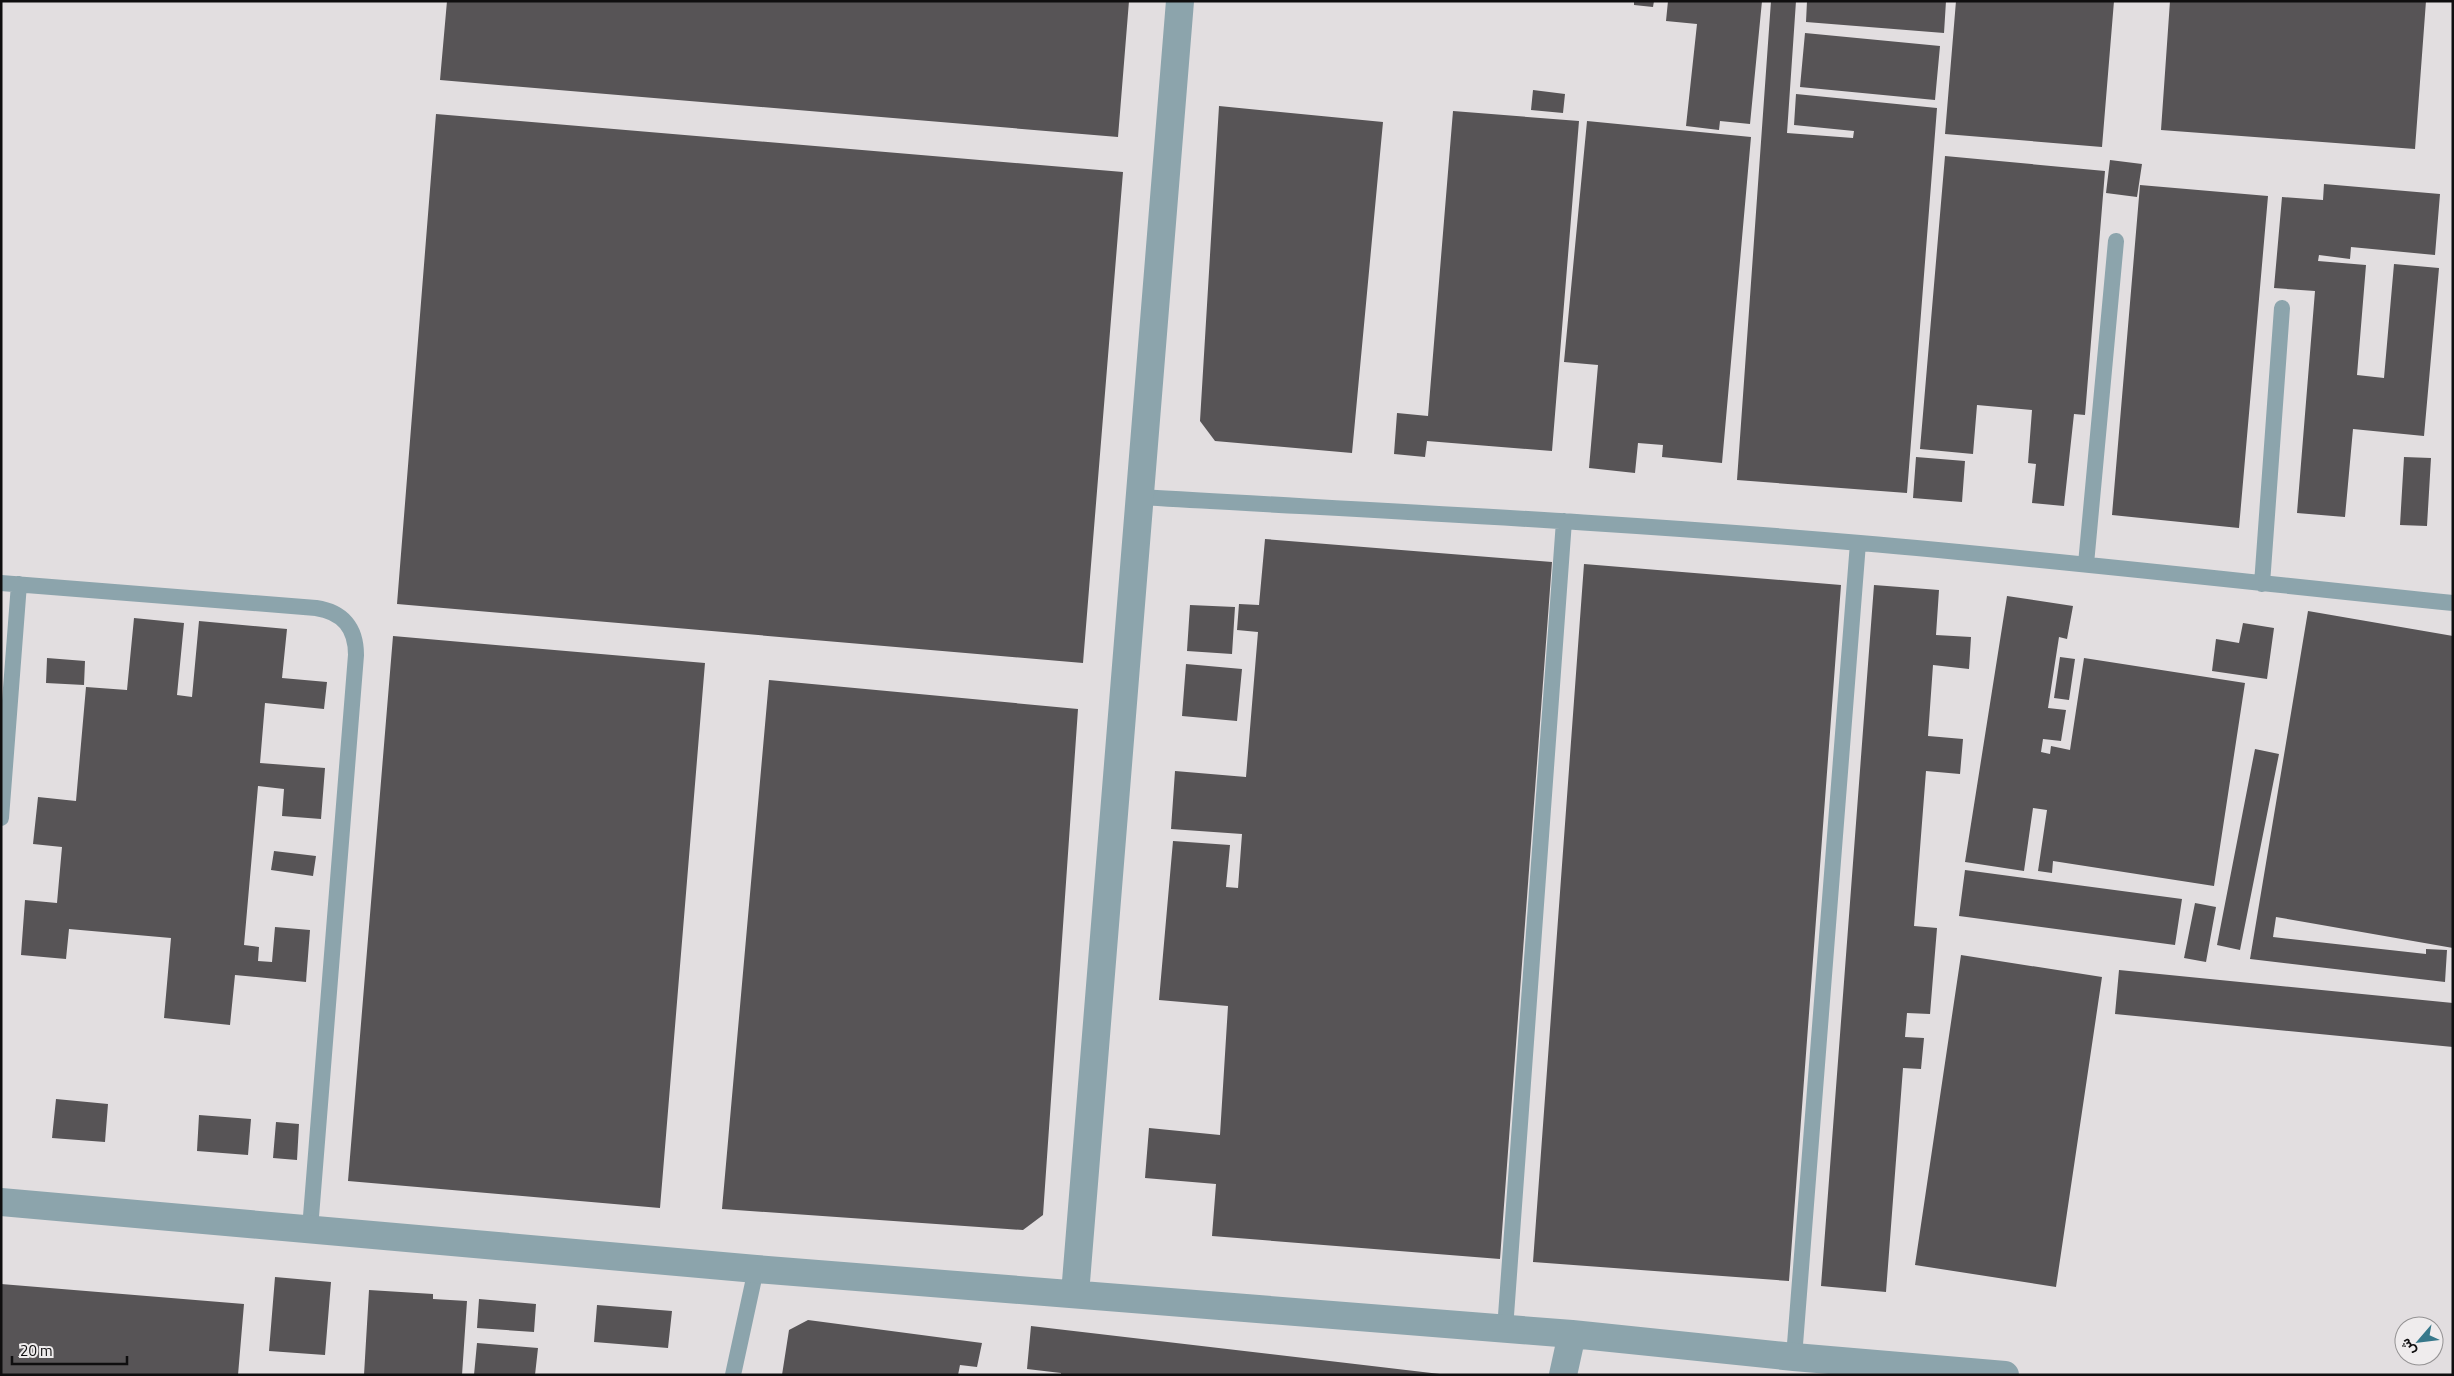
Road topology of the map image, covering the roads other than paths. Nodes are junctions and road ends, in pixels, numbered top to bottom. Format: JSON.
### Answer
{"nodes":[{"id":1,"x":1180,"y":1,"type":"edge"},
{"id":2,"x":2116,"y":242,"type":"dead end"},
{"id":3,"x":2282,"y":308,"type":"dead end"},
{"id":4,"x":1140,"y":497,"type":"junction"},
{"id":5,"x":1564,"y":521,"type":"junction"},
{"id":6,"x":1858,"y":543,"type":"junction"},
{"id":7,"x":2086,"y":564,"type":"junction"},
{"id":8,"x":1,"y":583,"type":"edge"},
{"id":9,"x":19,"y":584,"type":"junction"},
{"id":10,"x":2262,"y":584,"type":"junction"},
{"id":11,"x":2453,"y":603,"type":"edge"},
{"id":12,"x":1,"y":818,"type":"edge"},
{"id":13,"x":1,"y":1202,"type":"edge"},
{"id":14,"x":310,"y":1229,"type":"junction"},
{"id":15,"x":756,"y":1269,"type":"junction"},
{"id":16,"x":1075,"y":1294,"type":"junction"},
{"id":17,"x":1505,"y":1329,"type":"junction"},
{"id":18,"x":1572,"y":1334,"type":"junction"},
{"id":19,"x":1794,"y":1357,"type":"junction"},
{"id":20,"x":734,"y":1375,"type":"edge"},
{"id":21,"x":1563,"y":1375,"type":"edge"},
{"id":22,"x":2005,"y":1375,"type":"edge"}],
"edges":[{"from":1,"to":4,"type":"street"},
{"from":2,"to":7,"type":"lane"},
{"from":3,"to":10,"type":"lane"},
{"from":4,"to":5,"type":"lane"},
{"from":4,"to":16,"type":"street"},
{"from":5,"to":6,"type":"lane"},
{"from":5,"to":17,"type":"lane"},
{"from":6,"to":7,"type":"lane"},
{"from":6,"to":19,"type":"lane"},
{"from":7,"to":10,"type":"lane"},
{"from":8,"to":9,"type":"lane"},
{"from":9,"to":12,"type":"lane"},
{"from":9,"to":14,"type":"lane"},
{"from":10,"to":11,"type":"lane"},
{"from":13,"to":14,"type":"street"},
{"from":14,"to":15,"type":"street"},
{"from":15,"to":16,"type":"street"},
{"from":15,"to":20,"type":"lane"},
{"from":16,"to":17,"type":"street"},
{"from":17,"to":18,"type":"street"},
{"from":18,"to":19,"type":"street"},
{"from":18,"to":21,"type":"street"},
{"from":19,"to":22,"type":"street"}]}
